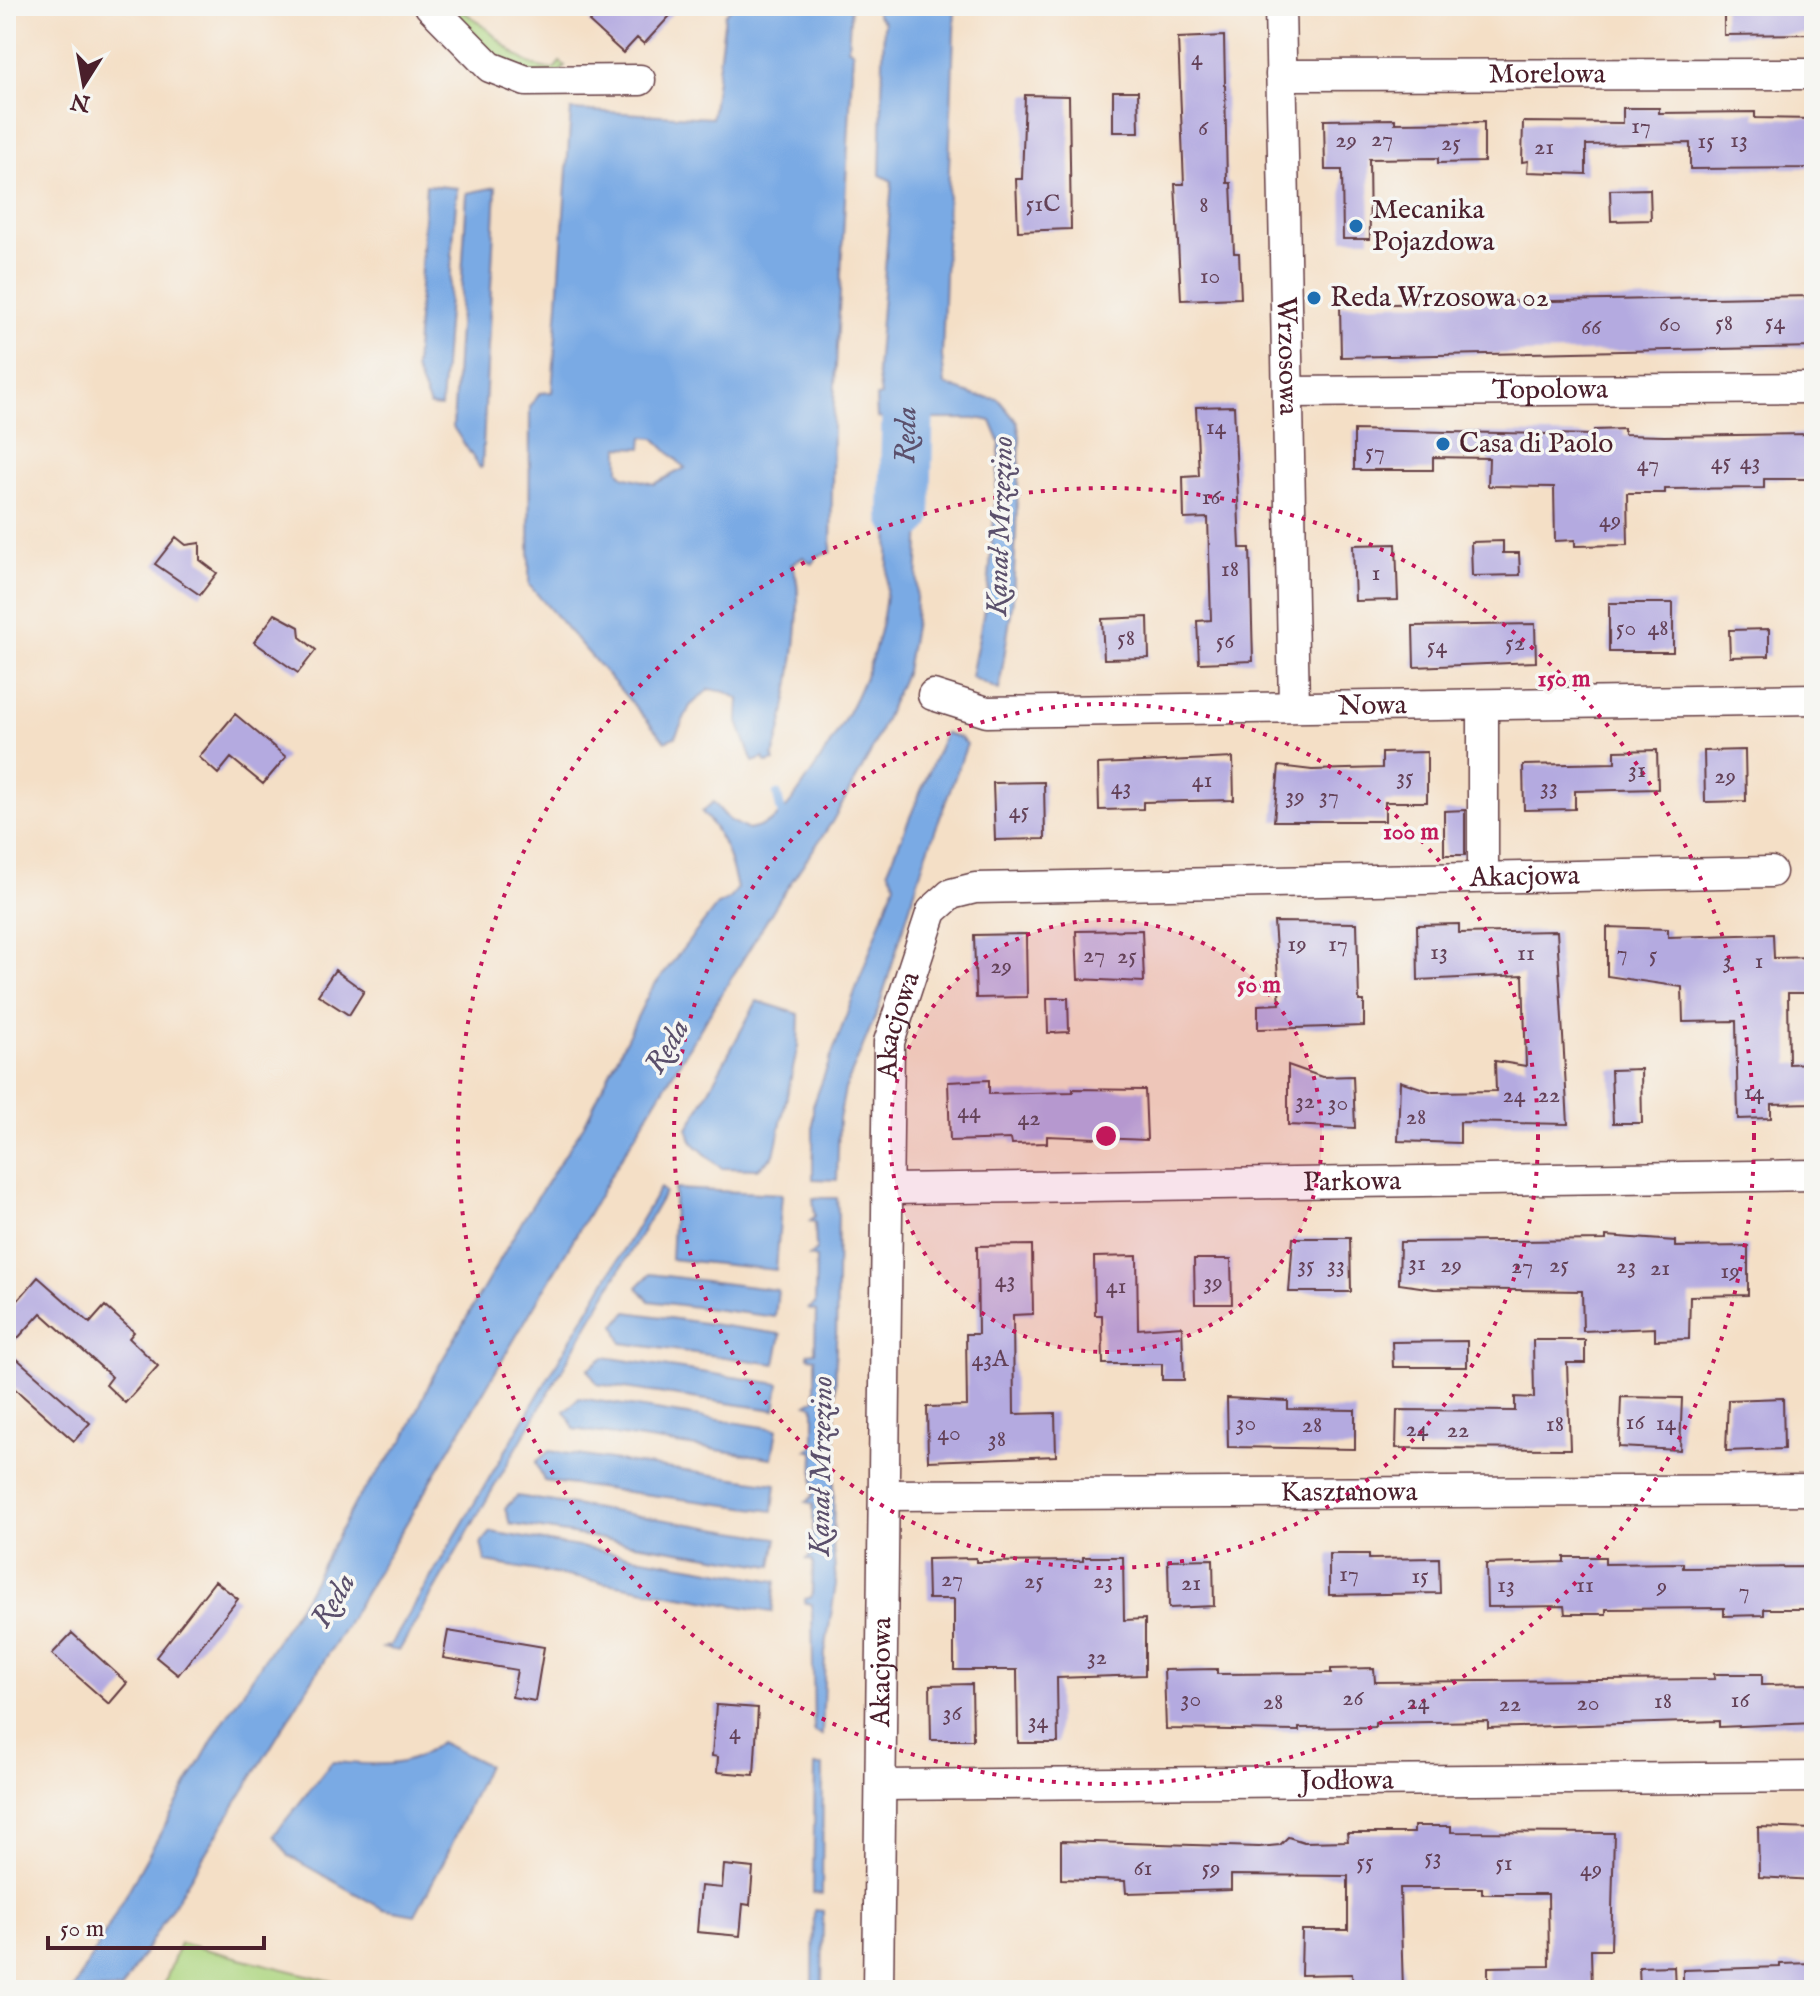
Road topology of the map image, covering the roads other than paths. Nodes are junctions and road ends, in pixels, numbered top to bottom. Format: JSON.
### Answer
{"nodes":[{"id":1,"x":430,"y":6,"type":"edge"},
{"id":2,"x":1280,"y":6,"type":"edge"},
{"id":3,"x":1814,"y":74,"type":"edge"},
{"id":4,"x":1281,"y":75,"type":"junction"},
{"id":5,"x":640,"y":80,"type":"dead end"},
{"id":6,"x":1814,"y":388,"type":"edge"},
{"id":7,"x":1288,"y":392,"type":"junction"},
{"id":8,"x":933,"y":695,"type":"dead end"},
{"id":9,"x":1814,"y":699,"type":"edge"},
{"id":10,"x":1294,"y":705,"type":"junction"},
{"id":11,"x":1483,"y":707,"type":"junction"},
{"id":12,"x":1771,"y":872,"type":"dead end"},
{"id":13,"x":1483,"y":876,"type":"junction"},
{"id":14,"x":1814,"y":1175,"type":"edge"},
{"id":15,"x":890,"y":1189,"type":"junction"},
{"id":16,"x":1814,"y":1490,"type":"edge"},
{"id":17,"x":885,"y":1495,"type":"junction"},
{"id":18,"x":1814,"y":1777,"type":"edge"},
{"id":19,"x":881,"y":1785,"type":"junction"},
{"id":20,"x":878,"y":1990,"type":"edge"}],
"edges":[{"from":1,"to":5,"type":"street"},
{"from":2,"to":4,"type":"street","name":"Wrzosowa"},
{"from":3,"to":4,"type":"street","name":"Morelowa"},
{"from":4,"to":7,"type":"street","name":"Wrzosowa"},
{"from":6,"to":7,"type":"street","name":"Topolowa"},
{"from":7,"to":10,"type":"street","name":"Wrzosowa"},
{"from":8,"to":10,"type":"street","name":"Nowa"},
{"from":9,"to":11,"type":"street","name":"Nowa"},
{"from":10,"to":11,"type":"street","name":"Nowa"},
{"from":11,"to":13,"type":"street"},
{"from":12,"to":13,"type":"street","name":"Akacjowa"},
{"from":13,"to":15,"type":"street","name":"Akacjowa"},
{"from":14,"to":15,"type":"street","name":"Parkowa"},
{"from":15,"to":17,"type":"street","name":"Akacjowa"},
{"from":16,"to":17,"type":"street","name":"Kasztanowa"},
{"from":17,"to":19,"type":"street","name":"Akacjowa"},
{"from":18,"to":19,"type":"street","name":"Jodłowa"},
{"from":19,"to":20,"type":"street","name":"Akacjowa"}]}
